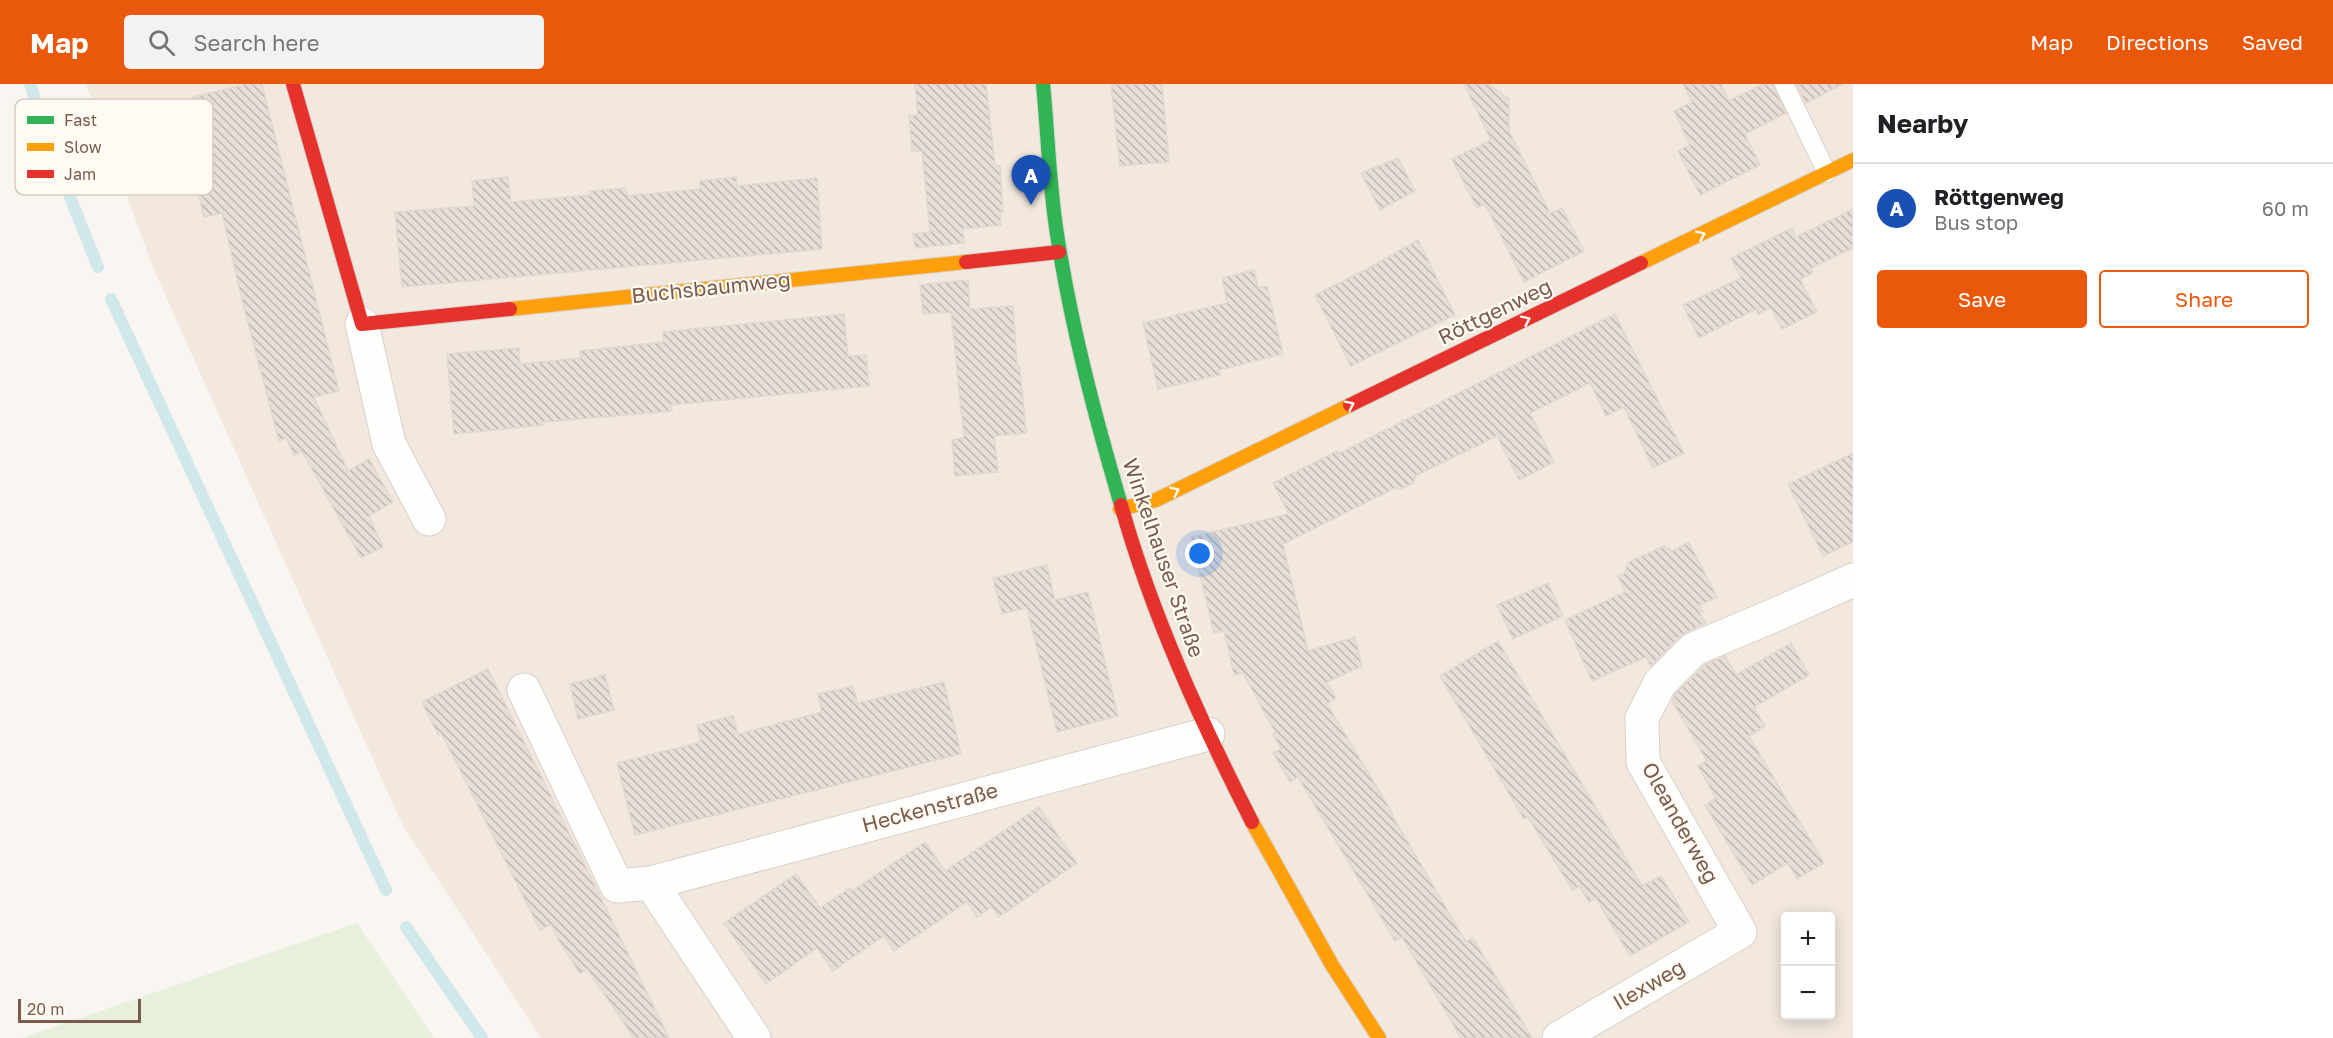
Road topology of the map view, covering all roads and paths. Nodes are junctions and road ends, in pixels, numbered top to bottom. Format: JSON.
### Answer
{"nodes":[{"id":1,"x":293,"y":84,"type":"edge"},
{"id":2,"x":1043,"y":84,"type":"edge"},
{"id":3,"x":1784,"y":84,"type":"edge"},
{"id":4,"x":1853,"y":160,"type":"edge"},
{"id":5,"x":1827,"y":173,"type":"junction"},
{"id":6,"x":1059,"y":252,"type":"junction"},
{"id":7,"x":362,"y":324,"type":"junction"},
{"id":8,"x":1120,"y":509,"type":"junction"},
{"id":9,"x":429,"y":519,"type":"dead end"},
{"id":10,"x":1853,"y":579,"type":"edge"},
{"id":11,"x":524,"y":690,"type":"dead end"},
{"id":12,"x":1208,"y":734,"type":"junction"},
{"id":13,"x":651,"y":883,"type":"junction"},
{"id":14,"x":1740,"y":932,"type":"joint"},
{"id":15,"x":754,"y":1038,"type":"edge"},
{"id":16,"x":1379,"y":1038,"type":"edge"},
{"id":17,"x":1558,"y":1038,"type":"edge"}],
"edges":[{"from":1,"to":7,"type":"street"},
{"from":2,"to":6,"type":"street","name":"Winkelhauser Straße"},
{"from":3,"to":5,"type":"lane"},
{"from":4,"to":5,"type":"street","name":"Röttgenweg"},
{"from":8,"to":5,"type":"street","name":"Röttgenweg","one_way":true},
{"from":6,"to":7,"type":"street","name":"Buchsbaumweg"},
{"from":6,"to":8,"type":"street","name":"Winkelhauser Straße"},
{"from":7,"to":9,"type":"street"},
{"from":8,"to":12,"type":"street","name":"Winkelhauser Straße"},
{"from":10,"to":14,"type":"street","name":"Oleanderweg"},
{"from":11,"to":13,"type":"street","name":"Heckenstraße"},
{"from":12,"to":13,"type":"street","name":"Heckenstraße"},
{"from":12,"to":16,"type":"street","name":"Winkelhauser Straße"},
{"from":13,"to":15,"type":"street"},
{"from":14,"to":17,"type":"street","name":"Ilexweg"}]}
